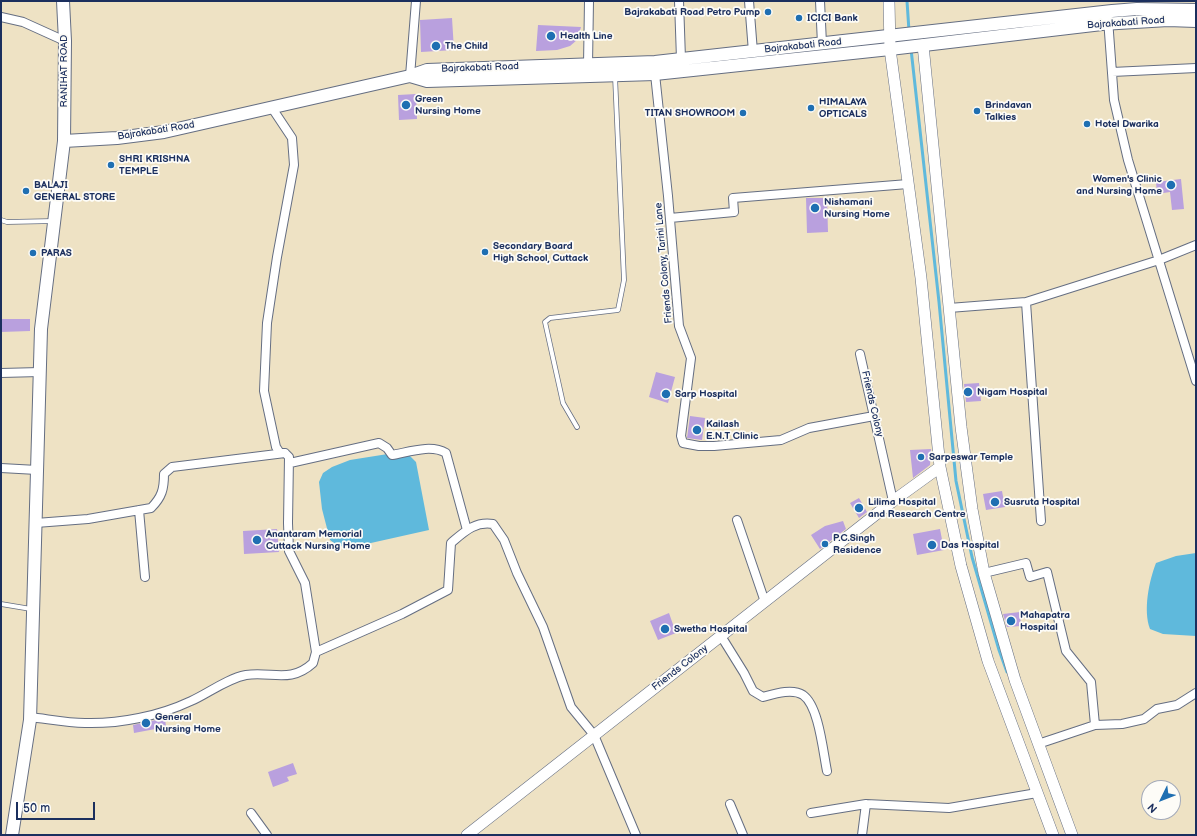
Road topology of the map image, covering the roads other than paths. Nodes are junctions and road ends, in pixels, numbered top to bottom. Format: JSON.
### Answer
{"nodes":[{"id":1,"x":63,"y":1,"type":"edge"},
{"id":2,"x":416,"y":1,"type":"edge"},
{"id":3,"x":589,"y":1,"type":"edge"},
{"id":4,"x":679,"y":1,"type":"edge"},
{"id":5,"x":749,"y":1,"type":"edge"},
{"id":6,"x":820,"y":1,"type":"edge"},
{"id":7,"x":889,"y":1,"type":"edge"},
{"id":8,"x":1196,"y":10,"type":"edge"},
{"id":9,"x":1,"y":17,"type":"edge"},
{"id":10,"x":1108,"y":17,"type":"junction"},
{"id":11,"x":1196,"y":21,"type":"edge"},
{"id":12,"x":892,"y":36,"type":"junction"},
{"id":13,"x":65,"y":41,"type":"junction"},
{"id":14,"x":822,"y":44,"type":"junction"},
{"id":15,"x":920,"y":46,"type":"junction"},
{"id":16,"x":892,"y":49,"type":"junction"},
{"id":17,"x":753,"y":52,"type":"junction"},
{"id":18,"x":680,"y":59,"type":"junction"},
{"id":19,"x":588,"y":65,"type":"junction"},
{"id":20,"x":1196,"y":68,"type":"edge"},
{"id":21,"x":1112,"y":72,"type":"junction"},
{"id":22,"x":654,"y":74,"type":"junction"},
{"id":23,"x":410,"y":76,"type":"junction"},
{"id":24,"x":615,"y":76,"type":"junction"},
{"id":25,"x":272,"y":108,"type":"junction"},
{"id":26,"x":64,"y":141,"type":"junction"},
{"id":27,"x":908,"y":184,"type":"junction"},
{"id":28,"x":670,"y":218,"type":"junction"},
{"id":29,"x":1,"y":220,"type":"edge"},
{"id":30,"x":54,"y":221,"type":"junction"},
{"id":31,"x":1196,"y":245,"type":"edge"},
{"id":32,"x":1160,"y":260,"type":"junction"},
{"id":33,"x":1026,"y":302,"type":"junction"},
{"id":34,"x":949,"y":308,"type":"junction"},
{"id":35,"x":860,"y":354,"type":"dead end"},
{"id":36,"x":40,"y":372,"type":"junction"},
{"id":37,"x":1,"y":373,"type":"edge"},
{"id":38,"x":1196,"y":380,"type":"edge"},
{"id":39,"x":874,"y":416,"type":"junction"},
{"id":40,"x":577,"y":427,"type":"dead end"},
{"id":41,"x":285,"y":453,"type":"junction"},
{"id":42,"x":290,"y":463,"type":"junction"},
{"id":43,"x":940,"y":467,"type":"junction"},
{"id":44,"x":1,"y":468,"type":"edge"},
{"id":45,"x":37,"y":470,"type":"junction"},
{"id":46,"x":893,"y":501,"type":"junction"},
{"id":47,"x":139,"y":510,"type":"junction"},
{"id":48,"x":737,"y":520,"type":"dead end"},
{"id":49,"x":1041,"y":521,"type":"dead end"},
{"id":50,"x":36,"y":523,"type":"junction"},
{"id":51,"x":467,"y":530,"type":"junction"},
{"id":52,"x":984,"y":573,"type":"junction"},
{"id":53,"x":145,"y":577,"type":"dead end"},
{"id":54,"x":764,"y":602,"type":"junction"},
{"id":55,"x":1,"y":604,"type":"edge"},
{"id":56,"x":33,"y":609,"type":"junction"},
{"id":57,"x":721,"y":636,"type":"junction"},
{"id":58,"x":316,"y":652,"type":"junction"},
{"id":59,"x":1196,"y":693,"type":"edge"},
{"id":60,"x":30,"y":717,"type":"junction"},
{"id":61,"x":1096,"y":725,"type":"junction"},
{"id":62,"x":594,"y":735,"type":"junction"},
{"id":63,"x":1038,"y":744,"type":"junction"},
{"id":64,"x":827,"y":771,"type":"dead end"},
{"id":65,"x":1037,"y":793,"type":"junction"},
{"id":66,"x":730,"y":804,"type":"dead end"},
{"id":67,"x":866,"y":804,"type":"junction"},
{"id":68,"x":251,"y":813,"type":"dead end"},
{"id":69,"x":811,"y":813,"type":"dead end"},
{"id":70,"x":12,"y":835,"type":"edge"},
{"id":71,"x":267,"y":835,"type":"edge"},
{"id":72,"x":467,"y":835,"type":"edge"},
{"id":73,"x":636,"y":835,"type":"edge"},
{"id":74,"x":743,"y":835,"type":"edge"},
{"id":75,"x":862,"y":835,"type":"edge"},
{"id":76,"x":1053,"y":835,"type":"edge"},
{"id":77,"x":1072,"y":835,"type":"edge"}],
"edges":[{"from":1,"to":13,"type":"main road","name":"RANIHAT ROAD"},
{"from":2,"to":23,"type":"street"},
{"from":3,"to":19,"type":"street"},
{"from":4,"to":18,"type":"street"},
{"from":5,"to":17,"type":"street"},
{"from":6,"to":14,"type":"street"},
{"from":7,"to":12,"type":"street"},
{"from":8,"to":10,"type":"main road","name":"Bajrakabati Road"},
{"from":9,"to":13,"type":"street"},
{"from":10,"to":11,"type":"main road","name":"Bajrakabati Road"},
{"from":10,"to":12,"type":"main road","name":"Bajrakabati Road"},
{"from":10,"to":15,"type":"main road","name":"Bajrakabati Road"},
{"from":10,"to":21,"type":"street"},
{"from":12,"to":14,"type":"main road","name":"Bajrakabati Road"},
{"from":12,"to":16,"type":"street"},
{"from":13,"to":26,"type":"main road","name":"RANIHAT ROAD"},
{"from":14,"to":17,"type":"main road","name":"Bajrakabati Road"},
{"from":15,"to":16,"type":"main road","name":"Bajrakabati Road"},
{"from":15,"to":34,"type":"street"},
{"from":16,"to":22,"type":"main road","name":"Bajrakabati Road"},
{"from":16,"to":27,"type":"street"},
{"from":17,"to":18,"type":"main road","name":"Bajrakabati Road"},
{"from":18,"to":19,"type":"main road","name":"Bajrakabati Road"},
{"from":19,"to":23,"type":"main road","name":"Bajrakabati Road"},
{"from":20,"to":21,"type":"street"},
{"from":21,"to":32,"type":"street"},
{"from":22,"to":24,"type":"main road","name":"Bajrakabati Road"},
{"from":22,"to":28,"type":"street","name":"Friends Colony, Tarini Lane"},
{"from":23,"to":24,"type":"main road","name":"Bajrakabati Road"},
{"from":23,"to":25,"type":"main road","name":"Bajrakabati Road"},
{"from":24,"to":40,"type":"lane"},
{"from":25,"to":26,"type":"main road","name":"Bajrakabati Road"},
{"from":25,"to":41,"type":"street"},
{"from":26,"to":30,"type":"main road","name":"RANIHAT ROAD"},
{"from":27,"to":28,"type":"street"},
{"from":27,"to":43,"type":"street"},
{"from":28,"to":39,"type":"street","name":"Friends Colony, Tarini Lane"},
{"from":29,"to":30,"type":"lane"},
{"from":30,"to":36,"type":"main road","name":"RANIHAT ROAD"},
{"from":31,"to":32,"type":"street"},
{"from":32,"to":33,"type":"street"},
{"from":32,"to":38,"type":"street"},
{"from":33,"to":34,"type":"street"},
{"from":33,"to":49,"type":"street"},
{"from":34,"to":52,"type":"street"},
{"from":35,"to":39,"type":"street","name":"Friends Colony"},
{"from":36,"to":37,"type":"street"},
{"from":36,"to":45,"type":"main road","name":"RANIHAT ROAD"},
{"from":39,"to":46,"type":"street","name":"Friends Colony"},
{"from":41,"to":42,"type":"street"},
{"from":41,"to":47,"type":"street"},
{"from":42,"to":51,"type":"street"},
{"from":42,"to":58,"type":"street"},
{"from":43,"to":46,"type":"street","name":"Friends Colony"},
{"from":43,"to":65,"type":"street"},
{"from":44,"to":45,"type":"street"},
{"from":45,"to":50,"type":"main road","name":"RANIHAT ROAD"},
{"from":46,"to":54,"type":"street","name":"Friends Colony"},
{"from":47,"to":50,"type":"street"},
{"from":47,"to":53,"type":"street"},
{"from":48,"to":54,"type":"street"},
{"from":50,"to":56,"type":"main road","name":"RANIHAT ROAD"},
{"from":51,"to":58,"type":"street"},
{"from":51,"to":62,"type":"street"},
{"from":52,"to":61,"type":"street"},
{"from":52,"to":63,"type":"street"},
{"from":54,"to":57,"type":"street","name":"Friends Colony"},
{"from":55,"to":56,"type":"lane"},
{"from":56,"to":60,"type":"main road","name":"RANIHAT ROAD"},
{"from":57,"to":62,"type":"street","name":"Friends Colony"},
{"from":57,"to":64,"type":"street"},
{"from":58,"to":60,"type":"street"},
{"from":59,"to":61,"type":"street"},
{"from":60,"to":70,"type":"main road","name":"RANIHAT ROAD"},
{"from":61,"to":63,"type":"street"},
{"from":62,"to":72,"type":"street","name":"Friends Colony"},
{"from":62,"to":73,"type":"street"},
{"from":63,"to":77,"type":"street"},
{"from":65,"to":67,"type":"street"},
{"from":65,"to":76,"type":"street"},
{"from":66,"to":74,"type":"street"},
{"from":67,"to":69,"type":"street"},
{"from":67,"to":75,"type":"street"},
{"from":68,"to":71,"type":"street"}]}
